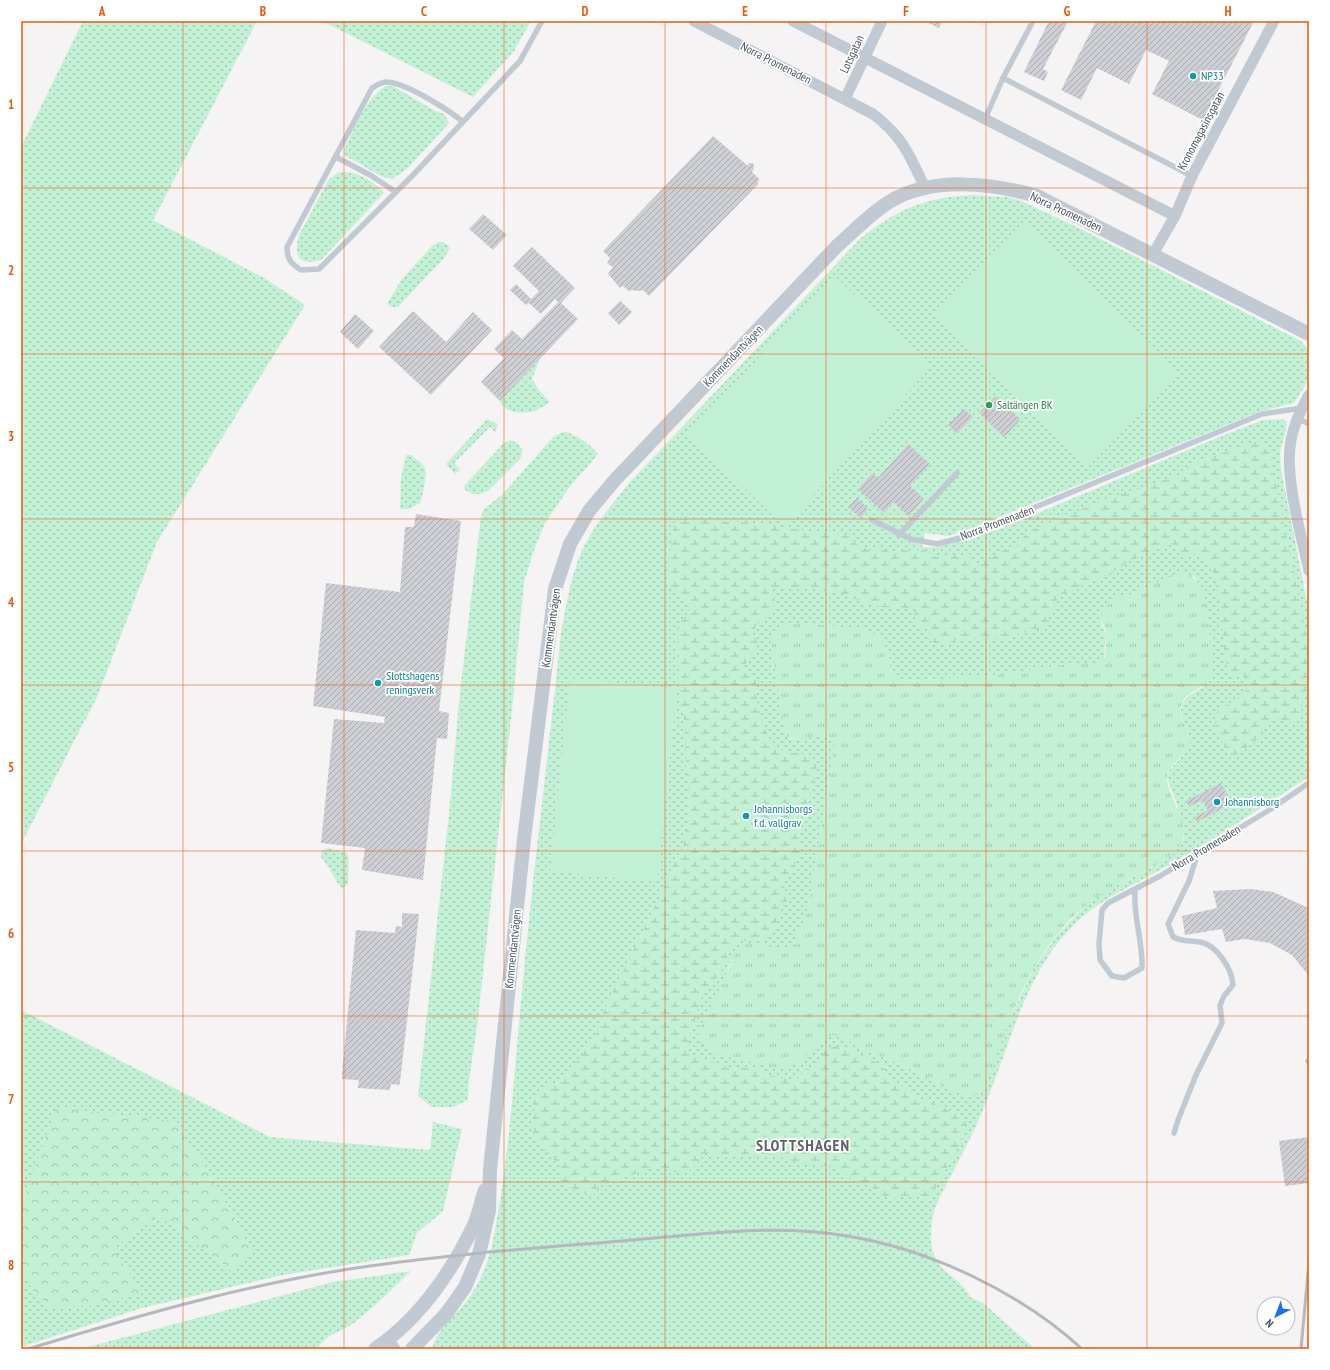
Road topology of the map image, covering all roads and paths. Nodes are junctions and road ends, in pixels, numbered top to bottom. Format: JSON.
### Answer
{"nodes":[{"id":1,"x":542,"y":21,"type":"edge"},
{"id":2,"x":694,"y":21,"type":"edge"},
{"id":3,"x":793,"y":21,"type":"edge"},
{"id":4,"x":882,"y":21,"type":"edge"},
{"id":5,"x":1032,"y":21,"type":"edge"},
{"id":6,"x":1274,"y":21,"type":"edge"},
{"id":7,"x":865,"y":57,"type":"junction"},
{"id":8,"x":1003,"y":78,"type":"junction"},
{"id":9,"x":845,"y":99,"type":"junction"},
{"id":10,"x":985,"y":119,"type":"junction"},
{"id":11,"x":462,"y":121,"type":"junction"},
{"id":12,"x":336,"y":157,"type":"junction"},
{"id":13,"x":1192,"y":176,"type":"junction"},
{"id":14,"x":924,"y":188,"type":"junction"},
{"id":15,"x":396,"y":192,"type":"junction"},
{"id":16,"x":1175,"y":216,"type":"junction"},
{"id":17,"x":1153,"y":254,"type":"junction"},
{"id":18,"x":1309,"y":334,"type":"edge"},
{"id":19,"x":1309,"y":394,"type":"edge"},
{"id":20,"x":1299,"y":413,"type":"junction"},
{"id":21,"x":1309,"y":424,"type":"edge"},
{"id":22,"x":958,"y":473,"type":"dead end"},
{"id":23,"x":872,"y":520,"type":"dead end"},
{"id":24,"x":899,"y":534,"type":"junction"},
{"id":25,"x":1309,"y":570,"type":"edge"},
{"id":26,"x":1309,"y":783,"type":"edge"},
{"id":27,"x":1198,"y":852,"type":"junction"},
{"id":28,"x":1135,"y":889,"type":"junction"},
{"id":29,"x":1174,"y":1133,"type":"dead end"},
{"id":30,"x":490,"y":1170,"type":"junction"},
{"id":31,"x":392,"y":1344,"type":"edge"},
{"id":32,"x":374,"y":1349,"type":"edge"},
{"id":33,"x":412,"y":1349,"type":"edge"}],
"edges":[{"from":1,"to":11,"type":"lane"},
{"from":2,"to":9,"type":"street","name":"Norra Promenaden"},
{"from":3,"to":7,"type":"street"},
{"from":4,"to":7,"type":"street","name":"Lotsgatan"},
{"from":5,"to":8,"type":"lane"},
{"from":6,"to":13,"type":"street","name":"Kronomagasinsgatan"},
{"from":7,"to":9,"type":"street","name":"Lotsgatan"},
{"from":7,"to":10,"type":"street"},
{"from":8,"to":10,"type":"lane"},
{"from":8,"to":13,"type":"lane"},
{"from":9,"to":14,"type":"street","name":"Norra Promenaden"},
{"from":10,"to":16,"type":"street"},
{"from":11,"to":12,"type":"lane"},
{"from":11,"to":15,"type":"lane"},
{"from":12,"to":15,"type":"lane"},
{"from":12,"to":15,"type":"lane"},
{"from":13,"to":16,"type":"street","name":"Kronomagasinsgatan"},
{"from":14,"to":17,"type":"street","name":"Norra Promenaden"},
{"from":14,"to":30,"type":"street","name":"Kommendantvägen"},
{"from":16,"to":17,"type":"street","name":"Kronomagasinsgatan"},
{"from":17,"to":18,"type":"street","name":"Norra Promenaden"},
{"from":19,"to":20,"type":"street"},
{"from":20,"to":21,"type":"lane"},
{"from":20,"to":24,"type":"lane","name":"Norra Promenaden"},
{"from":20,"to":25,"type":"street"},
{"from":22,"to":24,"type":"lane"},
{"from":23,"to":24,"type":"lane","name":"Norra Promenaden"},
{"from":26,"to":27,"type":"lane","name":"Norra Promenaden"},
{"from":27,"to":28,"type":"lane","name":"Norra Promenaden"},
{"from":27,"to":29,"type":"lane"},
{"from":28,"to":28,"type":"lane","name":"Norra Promenaden"},
{"from":30,"to":31,"type":"street","name":"Kommendantvägen"},
{"from":30,"to":33,"type":"street","name":"Kommendantvägen"},
{"from":31,"to":32,"type":"street","name":"Kommendantvägen"}]}
